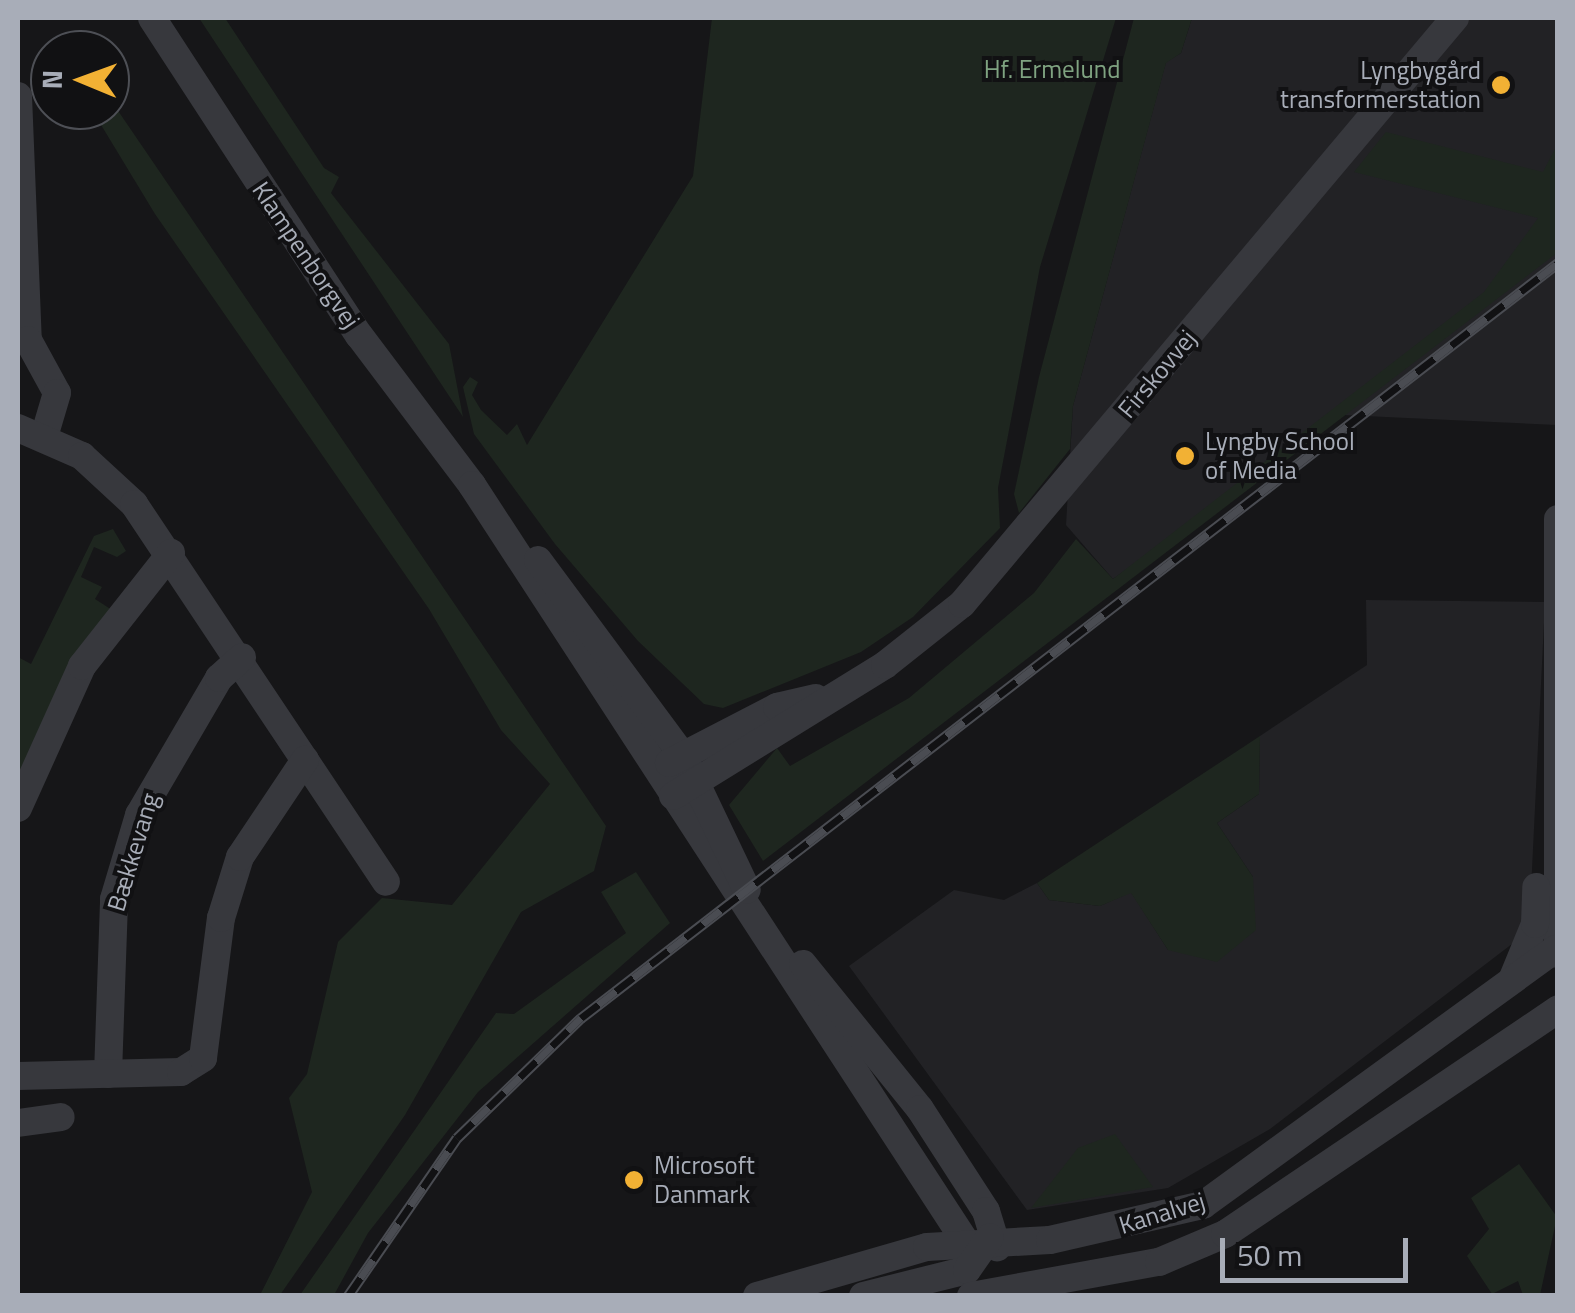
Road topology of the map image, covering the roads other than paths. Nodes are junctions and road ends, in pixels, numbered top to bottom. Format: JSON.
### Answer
{"nodes":[{"id":1,"x":152,"y":18,"type":"edge"},
{"id":2,"x":1455,"y":18,"type":"edge"},
{"id":3,"x":18,"y":96,"type":"edge"},
{"id":4,"x":31,"y":433,"type":"edge"},
{"id":5,"x":1558,"y":519,"type":"edge"},
{"id":6,"x":171,"y":553,"type":"junction"},
{"id":7,"x":242,"y":658,"type":"junction"},
{"id":8,"x":828,"y":695,"type":"junction"},
{"id":9,"x":305,"y":760,"type":"junction"},
{"id":10,"x":671,"y":762,"type":"junction"},
{"id":11,"x":686,"y":791,"type":"junction"},
{"id":12,"x":1556,"y":807,"type":"edge"},
{"id":13,"x":18,"y":808,"type":"edge"},
{"id":14,"x":386,"y":882,"type":"dead end"},
{"id":15,"x":1557,"y":952,"type":"edge"},
{"id":16,"x":1511,"y":982,"type":"junction"},
{"id":17,"x":1558,"y":1009,"type":"edge"},
{"id":18,"x":1558,"y":1025,"type":"edge"},
{"id":19,"x":1515,"y":1030,"type":"junction"},
{"id":20,"x":108,"y":1074,"type":"junction"},
{"id":21,"x":18,"y":1076,"type":"edge"},
{"id":22,"x":61,"y":1117,"type":"dead end"},
{"id":23,"x":18,"y":1123,"type":"edge"},
{"id":24,"x":985,"y":1247,"type":"junction"},
{"id":25,"x":757,"y":1296,"type":"edge"},
{"id":26,"x":862,"y":1296,"type":"edge"},
{"id":27,"x":972,"y":1296,"type":"edge"}],
"edges":[{"from":1,"to":10,"type":"street","name":"Klampenborgvej"},
{"from":2,"to":8,"type":"street","name":"Firskovvej"},
{"from":3,"to":4,"type":"street"},
{"from":4,"to":6,"type":"street"},
{"from":5,"to":12,"type":"street"},
{"from":6,"to":7,"type":"street"},
{"from":6,"to":13,"type":"street"},
{"from":7,"to":9,"type":"street"},
{"from":7,"to":20,"type":"street","name":"Bækkevang"},
{"from":8,"to":10,"type":"street","name":"Firskovvej"},
{"from":8,"to":11,"type":"street","name":"Firskovvej"},
{"from":9,"to":14,"type":"street"},
{"from":9,"to":20,"type":"street"},
{"from":10,"to":11,"type":"street","name":"Klampenborgvej"},
{"from":11,"to":24,"type":"street"},
{"from":11,"to":24,"type":"street"},
{"from":12,"to":15,"type":"street"},
{"from":12,"to":16,"type":"street"},
{"from":15,"to":16,"type":"street","name":"Kanalvej"},
{"from":16,"to":24,"type":"street","name":"Kanalvej"},
{"from":17,"to":19,"type":"street","name":"Kanalvej"},
{"from":18,"to":19,"type":"street"},
{"from":19,"to":27,"type":"street","name":"Kanalvej"},
{"from":20,"to":21,"type":"street"},
{"from":22,"to":23,"type":"street"},
{"from":24,"to":25,"type":"street","name":"Kanalvej"},
{"from":24,"to":26,"type":"street"}]}
